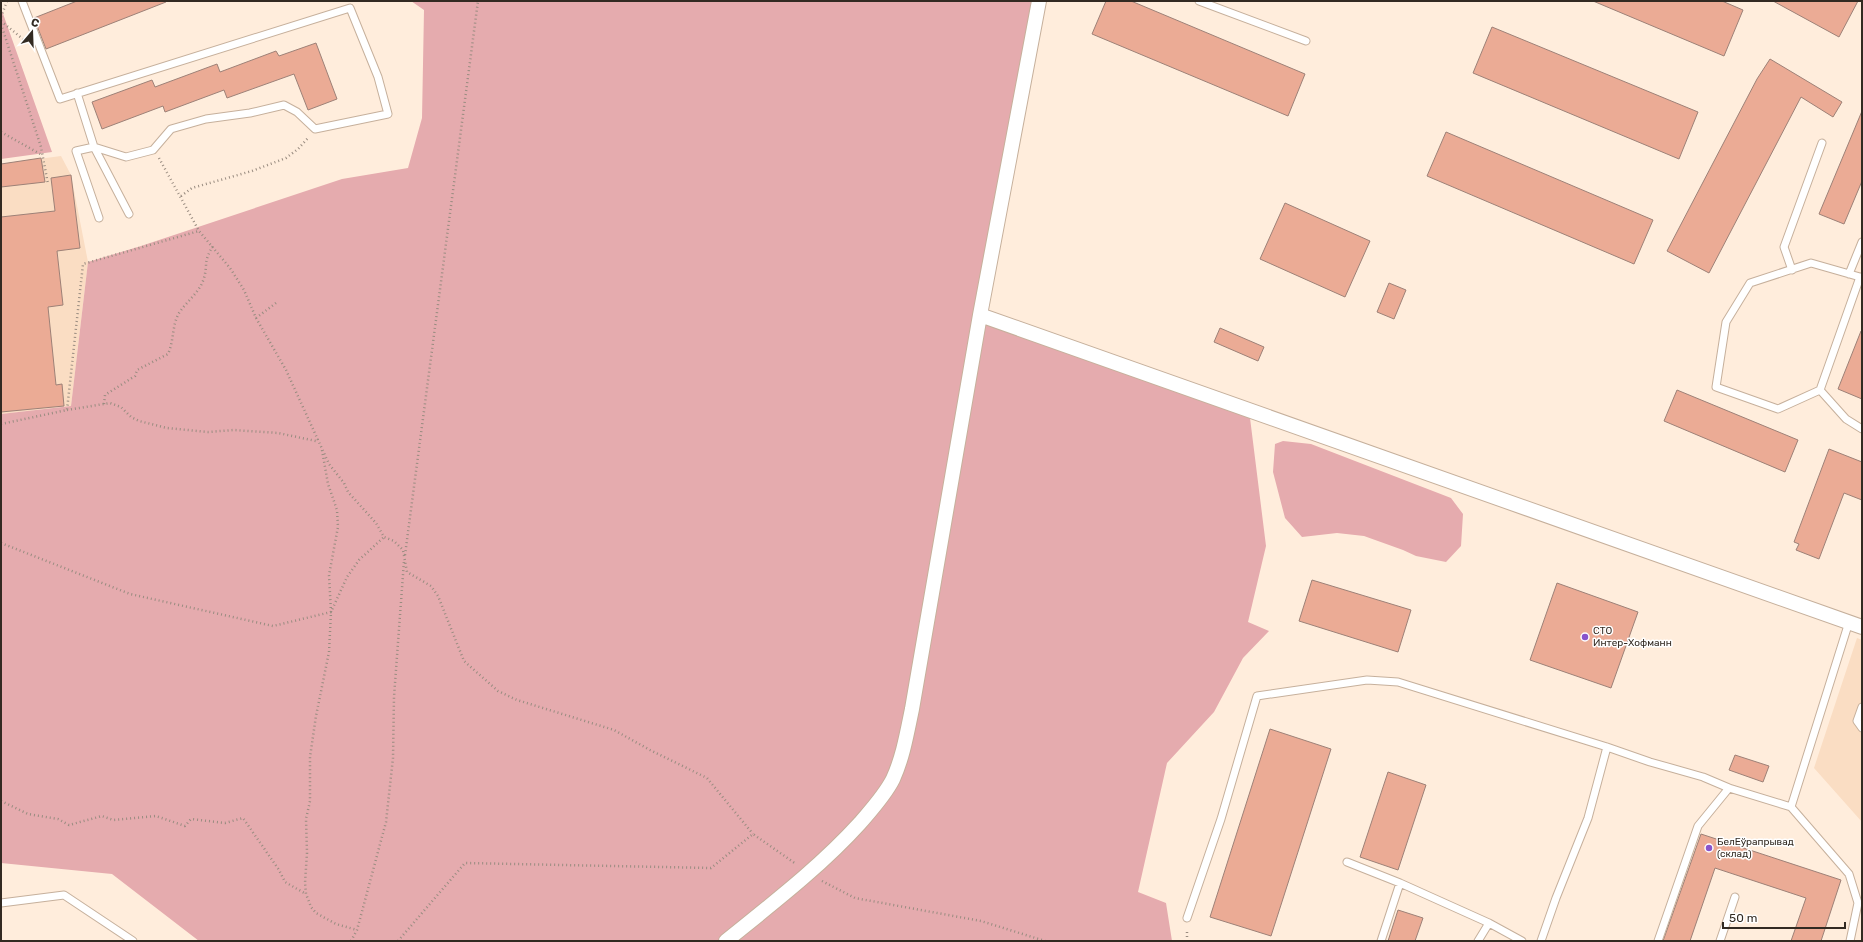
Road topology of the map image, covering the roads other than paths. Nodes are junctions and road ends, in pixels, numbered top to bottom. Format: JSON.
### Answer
{"nodes":[{"id":1,"x":22,"y":1,"type":"edge"},
{"id":2,"x":347,"y":1,"type":"edge"},
{"id":3,"x":1039,"y":1,"type":"edge"},
{"id":4,"x":1200,"y":1,"type":"edge"},
{"id":5,"x":350,"y":8,"type":"junction"},
{"id":6,"x":1306,"y":41,"type":"dead end"},
{"id":7,"x":77,"y":93,"type":"junction"},
{"id":8,"x":1822,"y":143,"type":"dead end"},
{"id":9,"x":94,"y":147,"type":"junction"},
{"id":10,"x":129,"y":214,"type":"dead end"},
{"id":11,"x":99,"y":218,"type":"dead end"},
{"id":12,"x":1862,"y":242,"type":"edge"},
{"id":13,"x":1792,"y":270,"type":"junction"},
{"id":14,"x":1849,"y":274,"type":"junction"},
{"id":15,"x":1861,"y":277,"type":"edge"},
{"id":16,"x":980,"y":315,"type":"junction"},
{"id":17,"x":1820,"y":390,"type":"junction"},
{"id":18,"x":1862,"y":429,"type":"edge"},
{"id":19,"x":1856,"y":624,"type":"edge"},
{"id":20,"x":1862,"y":707,"type":"edge"},
{"id":21,"x":1859,"y":722,"type":"edge"},
{"id":22,"x":1862,"y":728,"type":"edge"},
{"id":23,"x":1607,"y":747,"type":"junction"},
{"id":24,"x":1729,"y":788,"type":"junction"},
{"id":25,"x":1791,"y":807,"type":"junction"},
{"id":26,"x":1347,"y":862,"type":"dead end"},
{"id":27,"x":1400,"y":883,"type":"junction"},
{"id":28,"x":1735,"y":897,"type":"dead end"},
{"id":29,"x":1,"y":903,"type":"edge"},
{"id":30,"x":1187,"y":918,"type":"dead end"},
{"id":31,"x":1489,"y":923,"type":"junction"},
{"id":32,"x":133,"y":941,"type":"edge"},
{"id":33,"x":726,"y":941,"type":"edge"},
{"id":34,"x":1381,"y":941,"type":"edge"},
{"id":35,"x":1478,"y":941,"type":"edge"},
{"id":36,"x":1522,"y":941,"type":"edge"},
{"id":37,"x":1542,"y":941,"type":"edge"},
{"id":38,"x":1658,"y":941,"type":"edge"},
{"id":39,"x":1720,"y":941,"type":"edge"},
{"id":40,"x":1850,"y":941,"type":"edge"}],
"edges":[{"from":1,"to":7,"type":"lane"},
{"from":2,"to":5,"type":"lane"},
{"from":3,"to":16,"type":"street"},
{"from":4,"to":6,"type":"lane"},
{"from":5,"to":7,"type":"lane"},
{"from":5,"to":9,"type":"lane"},
{"from":7,"to":9,"type":"lane"},
{"from":8,"to":13,"type":"lane"},
{"from":9,"to":10,"type":"lane"},
{"from":9,"to":11,"type":"lane"},
{"from":12,"to":14,"type":"lane"},
{"from":13,"to":14,"type":"lane"},
{"from":13,"to":17,"type":"lane"},
{"from":14,"to":15,"type":"lane"},
{"from":15,"to":17,"type":"lane"},
{"from":16,"to":19,"type":"street"},
{"from":16,"to":33,"type":"street"},
{"from":17,"to":18,"type":"lane"},
{"from":19,"to":25,"type":"lane"},
{"from":20,"to":21,"type":"lane"},
{"from":21,"to":22,"type":"lane"},
{"from":23,"to":24,"type":"lane"},
{"from":23,"to":30,"type":"lane"},
{"from":23,"to":37,"type":"lane"},
{"from":24,"to":25,"type":"lane"},
{"from":24,"to":38,"type":"lane"},
{"from":25,"to":40,"type":"lane"},
{"from":26,"to":27,"type":"lane"},
{"from":27,"to":31,"type":"lane"},
{"from":27,"to":34,"type":"lane"},
{"from":28,"to":39,"type":"lane"},
{"from":29,"to":32,"type":"lane"},
{"from":31,"to":35,"type":"lane"},
{"from":31,"to":36,"type":"lane"}]}
